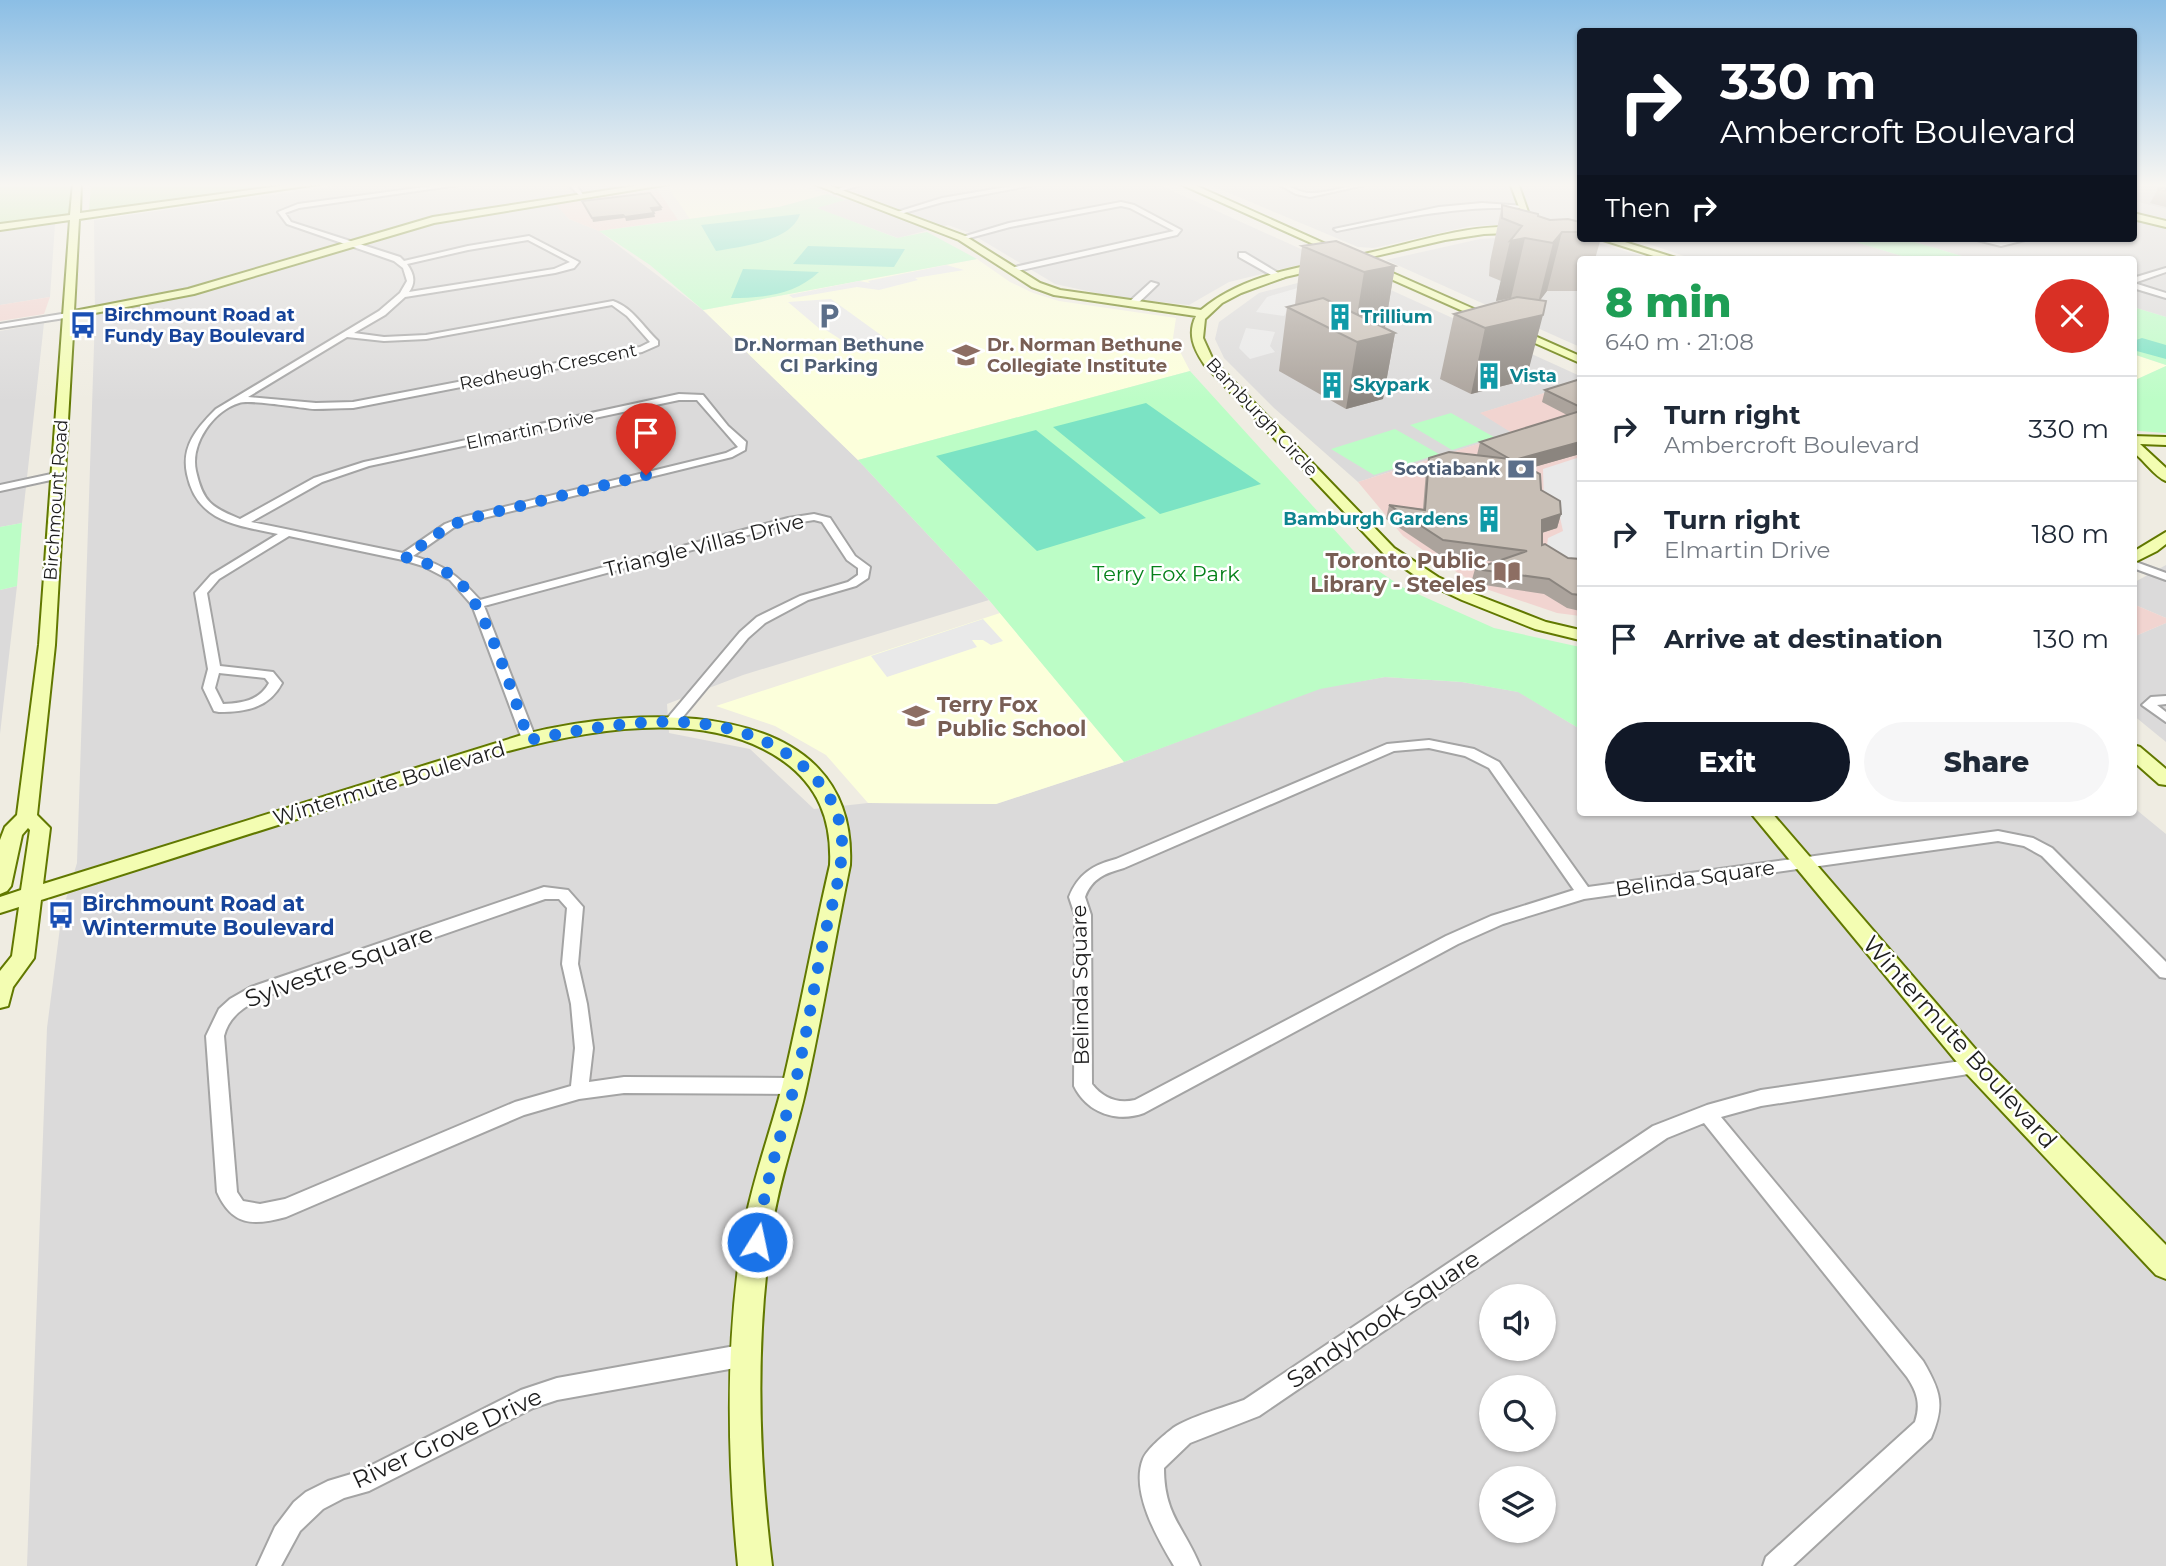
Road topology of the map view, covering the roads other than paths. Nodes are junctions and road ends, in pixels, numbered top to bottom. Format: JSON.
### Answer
{"nodes":[{"id":1,"x":72,"y":256,"type":"edge"},
{"id":2,"x":309,"y":256,"type":"edge"},
{"id":3,"x":391,"y":256,"type":"edge"},
{"id":4,"x":434,"y":256,"type":"edge"},
{"id":5,"x":563,"y":256,"type":"edge"},
{"id":6,"x":991,"y":256,"type":"edge"},
{"id":7,"x":1076,"y":256,"type":"edge"},
{"id":8,"x":1244,"y":256,"type":"edge"},
{"id":9,"x":1348,"y":256,"type":"edge"},
{"id":10,"x":1368,"y":256,"type":"edge"},
{"id":11,"x":1355,"y":259,"type":"junction"},
{"id":12,"x":404,"y":263,"type":"junction"},
{"id":13,"x":1013,"y":270,"type":"junction"},
{"id":14,"x":2166,"y":270,"type":"edge"},
{"id":15,"x":1281,"y":277,"type":"junction"},
{"id":16,"x":2137,"y":281,"type":"edge"},
{"id":17,"x":1154,"y":284,"type":"dead end"},
{"id":18,"x":2137,"y":285,"type":"edge"},
{"id":19,"x":405,"y":295,"type":"junction"},
{"id":20,"x":2166,"y":296,"type":"edge"},
{"id":21,"x":1132,"y":304,"type":"junction"},
{"id":22,"x":1203,"y":314,"type":"junction"},
{"id":23,"x":68,"y":315,"type":"junction"},
{"id":24,"x":0,"y":326,"type":"edge"},
{"id":25,"x":347,"y":335,"type":"junction"},
{"id":26,"x":1577,"y":359,"type":"edge"},
{"id":27,"x":238,"y":399,"type":"junction"},
{"id":28,"x":2166,"y":441,"type":"edge"},
{"id":29,"x":2137,"y":442,"type":"edge"},
{"id":30,"x":2137,"y":446,"type":"edge"},
{"id":31,"x":56,"y":476,"type":"junction"},
{"id":32,"x":2166,"y":477,"type":"edge"},
{"id":33,"x":0,"y":488,"type":"edge"},
{"id":34,"x":241,"y":523,"type":"junction"},
{"id":35,"x":286,"y":533,"type":"junction"},
{"id":36,"x":2166,"y":536,"type":"edge"},
{"id":37,"x":2137,"y":556,"type":"edge"},
{"id":38,"x":405,"y":557,"type":"junction"},
{"id":39,"x":2137,"y":566,"type":"edge"},
{"id":40,"x":2166,"y":578,"type":"edge"},
{"id":41,"x":477,"y":604,"type":"junction"},
{"id":42,"x":1577,"y":634,"type":"edge"},
{"id":43,"x":214,"y":669,"type":"junction"},
{"id":44,"x":2166,"y":700,"type":"edge"},
{"id":45,"x":2166,"y":718,"type":"edge"},
{"id":46,"x":672,"y":721,"type":"junction"},
{"id":47,"x":529,"y":740,"type":"junction"},
{"id":48,"x":2137,"y":754,"type":"edge"},
{"id":49,"x":2166,"y":779,"type":"edge"},
{"id":50,"x":1764,"y":816,"type":"edge"},
{"id":51,"x":27,"y":817,"type":"junction"},
{"id":52,"x":1805,"y":863,"type":"junction"},
{"id":53,"x":0,"y":886,"type":"edge"},
{"id":54,"x":1584,"y":893,"type":"junction"},
{"id":55,"x":33,"y":895,"type":"junction"},
{"id":56,"x":0,"y":905,"type":"edge"},
{"id":57,"x":2166,"y":972,"type":"edge"},
{"id":58,"x":1,"y":989,"type":"edge"},
{"id":59,"x":1975,"y":1066,"type":"junction"},
{"id":60,"x":794,"y":1086,"type":"junction"},
{"id":61,"x":579,"y":1091,"type":"junction"},
{"id":62,"x":1707,"y":1113,"type":"junction"},
{"id":63,"x":2166,"y":1265,"type":"edge"},
{"id":64,"x":746,"y":1355,"type":"junction"},
{"id":65,"x":269,"y":1566,"type":"edge"},
{"id":66,"x":755,"y":1566,"type":"edge"},
{"id":67,"x":1188,"y":1566,"type":"edge"},
{"id":68,"x":1774,"y":1566,"type":"edge"}],
"edges":[{"from":1,"to":23,"type":"street","name":"Birchmount Road"},
{"from":2,"to":23,"type":"street"},
{"from":3,"to":12,"type":"street"},
{"from":4,"to":12,"type":"street"},
{"from":5,"to":19,"type":"street"},
{"from":6,"to":13,"type":"street"},
{"from":7,"to":13,"type":"street"},
{"from":8,"to":15,"type":"street"},
{"from":9,"to":11,"type":"street"},
{"from":10,"to":11,"type":"street"},
{"from":11,"to":15,"type":"street"},
{"from":11,"to":26,"type":"street"},
{"from":12,"to":19,"type":"street"},
{"from":13,"to":21,"type":"street"},
{"from":14,"to":16,"type":"street"},
{"from":15,"to":22,"type":"street"},
{"from":17,"to":21,"type":"street"},
{"from":18,"to":20,"type":"street"},
{"from":19,"to":25,"type":"street"},
{"from":21,"to":22,"type":"street"},
{"from":22,"to":42,"type":"street","name":"Bamburgh Circle"},
{"from":23,"to":24,"type":"street"},
{"from":23,"to":31,"type":"street","name":"Birchmount Road"},
{"from":25,"to":27,"type":"street"},
{"from":25,"to":27,"type":"street","name":"Redheugh Crescent"},
{"from":27,"to":34,"type":"street"},
{"from":28,"to":29,"type":"street"},
{"from":30,"to":32,"type":"street"},
{"from":31,"to":33,"type":"street"},
{"from":31,"to":51,"type":"street","name":"Birchmount Road"},
{"from":34,"to":35,"type":"street"},
{"from":34,"to":38,"type":"street","name":"Elmartin Drive"},
{"from":35,"to":38,"type":"street"},
{"from":35,"to":43,"type":"street"},
{"from":36,"to":37,"type":"street"},
{"from":38,"to":41,"type":"street"},
{"from":39,"to":40,"type":"street"},
{"from":41,"to":46,"type":"street","name":"Triangle Villas Drive"},
{"from":41,"to":47,"type":"street"},
{"from":43,"to":43,"type":"street"},
{"from":44,"to":45,"type":"street"},
{"from":46,"to":47,"type":"street","name":"Wintermute Boulevard"},
{"from":46,"to":60,"type":"street","name":"Wintermute Boulevard"},
{"from":47,"to":55,"type":"street","name":"Wintermute Boulevard"},
{"from":48,"to":49,"type":"street"},
{"from":50,"to":52,"type":"street","name":"Wintermute Boulevard"},
{"from":51,"to":53,"type":"street","name":"Birchmount Road"},
{"from":51,"to":55,"type":"street","name":"Birchmount Road"},
{"from":52,"to":54,"type":"street","name":"Belinda Square"},
{"from":52,"to":57,"type":"street","name":"Belinda Square"},
{"from":52,"to":59,"type":"street","name":"Wintermute Boulevard"},
{"from":54,"to":54,"type":"street","name":"Belinda Square"},
{"from":55,"to":56,"type":"street","name":"Wintermute Boulevard"},
{"from":55,"to":58,"type":"street","name":"Birchmount Road"},
{"from":59,"to":62,"type":"street","name":"Sandyhook Square"},
{"from":59,"to":63,"type":"street","name":"Wintermute Boulevard"},
{"from":60,"to":61,"type":"street","name":"Sylvestre Square"},
{"from":60,"to":64,"type":"street","name":"Wintermute Boulevard"},
{"from":61,"to":61,"type":"street","name":"Sylvestre Square"},
{"from":62,"to":67,"type":"street","name":"Sandyhook Square"},
{"from":62,"to":68,"type":"street"},
{"from":64,"to":65,"type":"street","name":"River Grove Drive"},
{"from":64,"to":66,"type":"street","name":"Wintermute Boulevard"}]}
